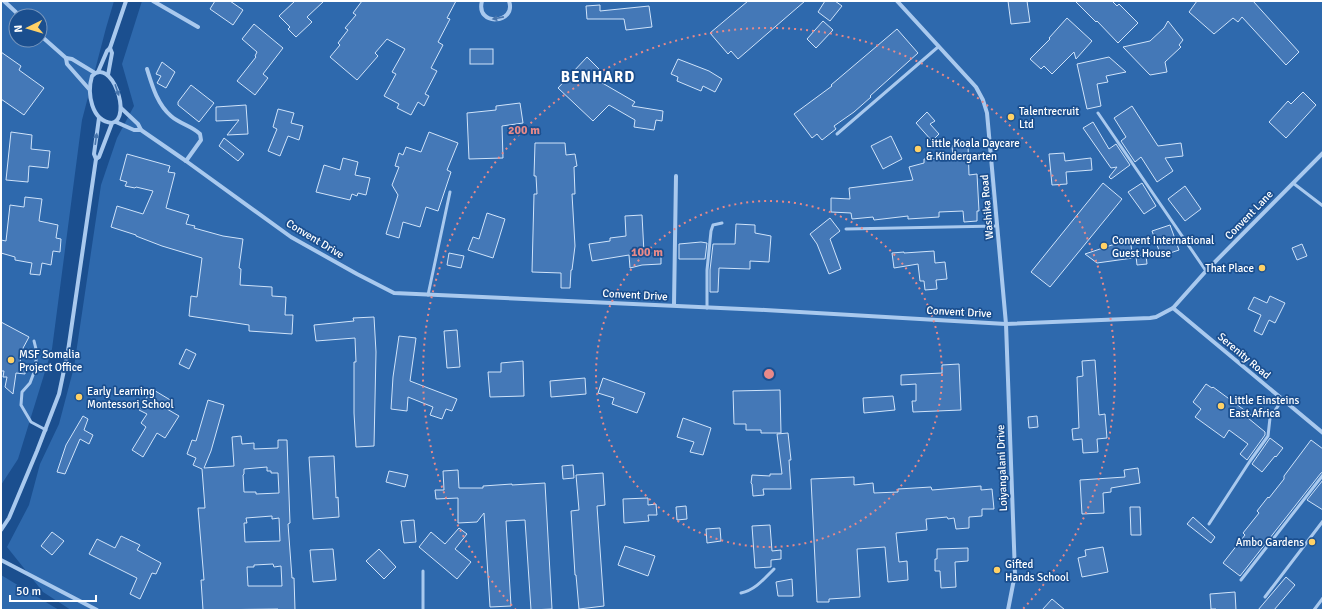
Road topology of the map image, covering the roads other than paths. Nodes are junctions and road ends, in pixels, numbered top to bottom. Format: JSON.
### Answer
{"nodes":[{"id":1,"x":4,"y":1,"type":"edge"},
{"id":2,"x":126,"y":1,"type":"edge"},
{"id":3,"x":153,"y":1,"type":"edge"},
{"id":4,"x":482,"y":1,"type":"edge"},
{"id":5,"x":509,"y":1,"type":"edge"},
{"id":6,"x":897,"y":1,"type":"edge"},
{"id":7,"x":11,"y":8,"type":"edge"},
{"id":8,"x":198,"y":27,"type":"dead end"},
{"id":9,"x":48,"y":42,"type":"edge"},
{"id":10,"x":938,"y":47,"type":"junction"},
{"id":11,"x":110,"y":48,"type":"junction"},
{"id":12,"x":66,"y":58,"type":"junction"},
{"id":13,"x":147,"y":69,"type":"dead end"},
{"id":14,"x":96,"y":72,"type":"junction"},
{"id":15,"x":108,"y":75,"type":"junction"},
{"id":16,"x":89,"y":89,"type":"junction"},
{"id":17,"x":121,"y":108,"type":"junction"},
{"id":18,"x":1098,"y":113,"type":"dead end"},
{"id":19,"x":99,"y":118,"type":"junction"},
{"id":20,"x":114,"y":123,"type":"junction"},
{"id":21,"x":141,"y":130,"type":"junction"},
{"id":22,"x":837,"y":134,"type":"dead end"},
{"id":23,"x":1323,"y":153,"type":"edge"},
{"id":24,"x":96,"y":159,"type":"junction"},
{"id":25,"x":186,"y":161,"type":"junction"},
{"id":26,"x":676,"y":176,"type":"dead end"},
{"id":27,"x":1293,"y":183,"type":"junction"},
{"id":28,"x":450,"y":192,"type":"dead end"},
{"id":29,"x":1323,"y":206,"type":"edge"},
{"id":30,"x":722,"y":223,"type":"dead end"},
{"id":31,"x":997,"y":226,"type":"junction"},
{"id":32,"x":846,"y":229,"type":"dead end"},
{"id":33,"x":1206,"y":271,"type":"junction"},
{"id":34,"x":428,"y":295,"type":"junction"},
{"id":35,"x":674,"y":305,"type":"junction"},
{"id":36,"x":707,"y":308,"type":"junction"},
{"id":37,"x":1173,"y":308,"type":"junction"},
{"id":38,"x":1006,"y":324,"type":"junction"},
{"id":39,"x":34,"y":341,"type":"dead end"},
{"id":40,"x":1282,"y":400,"type":"junction"},
{"id":41,"x":46,"y":430,"type":"junction"},
{"id":42,"x":1323,"y":433,"type":"edge"},
{"id":43,"x":1323,"y":475,"type":"edge"},
{"id":44,"x":1323,"y":521,"type":"edge"},
{"id":45,"x":1209,"y":524,"type":"dead end"},
{"id":46,"x":1,"y":530,"type":"edge"},
{"id":47,"x":1,"y":560,"type":"edge"},
{"id":48,"x":774,"y":569,"type":"dead end"},
{"id":49,"x":423,"y":572,"type":"dead end"},
{"id":50,"x":1241,"y":580,"type":"dead end"},
{"id":51,"x":741,"y":593,"type":"dead end"},
{"id":52,"x":1265,"y":597,"type":"dead end"},
{"id":53,"x":1323,"y":598,"type":"edge"},
{"id":54,"x":97,"y":610,"type":"edge"},
{"id":55,"x":423,"y":610,"type":"edge"},
{"id":56,"x":1008,"y":610,"type":"edge"},
{"id":57,"x":1314,"y":610,"type":"edge"}],
"edges":[{"from":1,"to":7,"type":"street"},
{"from":2,"to":11,"type":"street"},
{"from":3,"to":8,"type":"street"},
{"from":5,"to":4,"type":"street","one_way":true},
{"from":6,"to":10,"type":"street","name":"Washika Road"},
{"from":9,"to":12,"type":"street"},
{"from":10,"to":22,"type":"lane"},
{"from":10,"to":31,"type":"street","name":"Washika Road"},
{"from":11,"to":14,"type":"street"},
{"from":11,"to":15,"type":"street"},
{"from":12,"to":14,"type":"street"},
{"from":12,"to":16,"type":"street"},
{"from":13,"to":25,"type":"street"},
{"from":14,"to":15,"type":"street"},
{"from":14,"to":16,"type":"street"},
{"from":15,"to":17,"type":"street","one_way":true},
{"from":16,"to":19,"type":"street"},
{"from":17,"to":20,"type":"street"},
{"from":17,"to":21,"type":"street","name":"Convent Drive"},
{"from":18,"to":33,"type":"lane"},
{"from":19,"to":20,"type":"street","name":"Convent Drive"},
{"from":24,"to":19,"type":"street","one_way":true},
{"from":20,"to":21,"type":"street","name":"Convent Drive"},
{"from":20,"to":24,"type":"street"},
{"from":21,"to":25,"type":"street","name":"Convent Drive"},
{"from":23,"to":27,"type":"street","name":"Convent Lane"},
{"from":24,"to":41,"type":"street"},
{"from":25,"to":34,"type":"street","name":"Convent Drive"},
{"from":26,"to":35,"type":"street"},
{"from":27,"to":29,"type":"lane"},
{"from":27,"to":33,"type":"street","name":"Convent Lane"},
{"from":28,"to":34,"type":"lane"},
{"from":30,"to":36,"type":"lane"},
{"from":31,"to":32,"type":"lane"},
{"from":31,"to":38,"type":"street","name":"Washika Road"},
{"from":33,"to":37,"type":"street","name":"Convent Lane"},
{"from":34,"to":35,"type":"street","name":"Convent Drive"},
{"from":35,"to":36,"type":"street","name":"Convent Drive"},
{"from":36,"to":38,"type":"street","name":"Convent Drive"},
{"from":37,"to":38,"type":"street","name":"Convent Drive"},
{"from":37,"to":40,"type":"street","name":"Serenity Road"},
{"from":38,"to":56,"type":"street","name":"Loiyangalani Drive"},
{"from":39,"to":41,"type":"lane"},
{"from":40,"to":42,"type":"street","name":"Serenity Road"},
{"from":40,"to":45,"type":"lane"},
{"from":41,"to":46,"type":"street"},
{"from":43,"to":50,"type":"lane"},
{"from":44,"to":52,"type":"lane"},
{"from":47,"to":54,"type":"street"},
{"from":48,"to":51,"type":"lane"},
{"from":49,"to":55,"type":"lane"},
{"from":53,"to":57,"type":"lane"}]}
